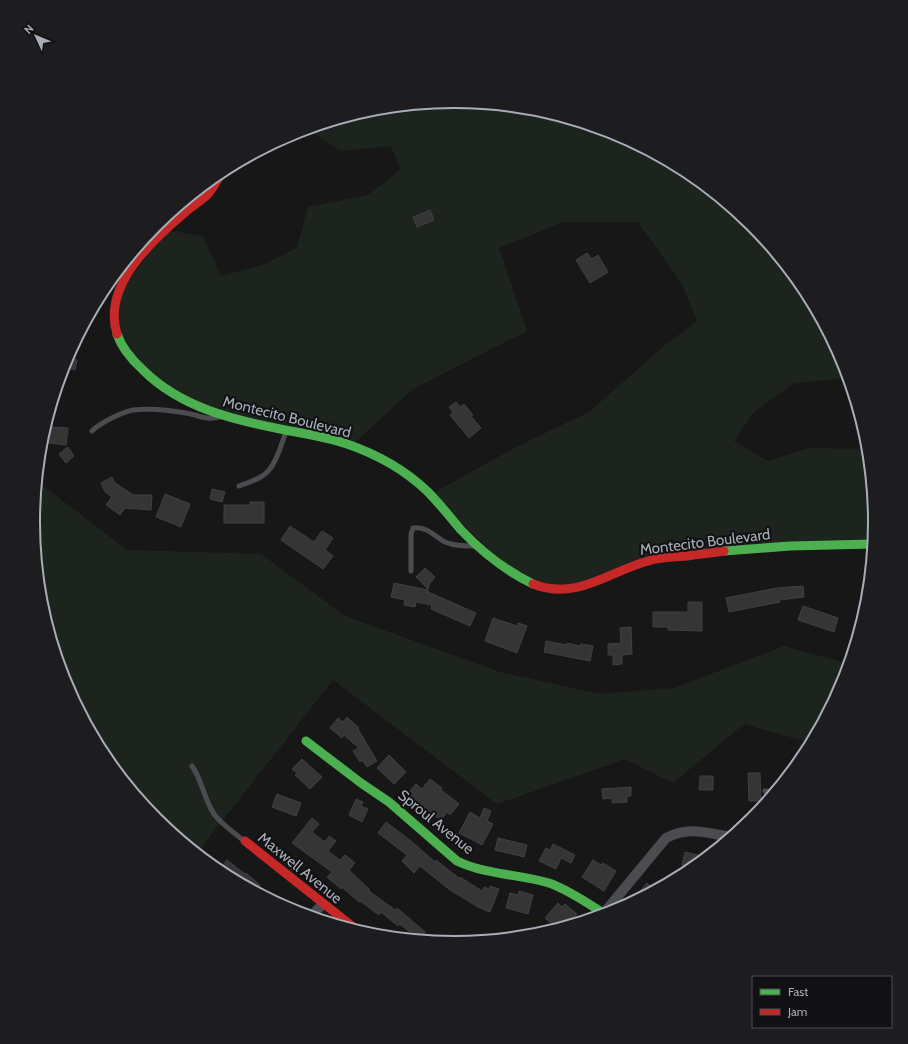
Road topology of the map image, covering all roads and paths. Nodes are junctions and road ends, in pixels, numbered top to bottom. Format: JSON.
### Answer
{"nodes":[{"id":1,"x":214,"y":185,"type":"edge"},
{"id":2,"x":222,"y":416,"type":"junction"},
{"id":3,"x":92,"y":431,"type":"dead end"},
{"id":4,"x":286,"y":431,"type":"junction"},
{"id":5,"x":239,"y":486,"type":"dead end"},
{"id":6,"x":867,"y":544,"type":"edge"},
{"id":7,"x":477,"y":546,"type":"junction"},
{"id":8,"x":411,"y":571,"type":"dead end"},
{"id":9,"x":306,"y":741,"type":"dead end"},
{"id":10,"x":192,"y":766,"type":"dead end"},
{"id":11,"x":724,"y":836,"type":"edge"},
{"id":12,"x":245,"y":841,"type":"joint"},
{"id":13,"x":323,"y":904,"type":"junction"},
{"id":14,"x":612,"y":904,"type":"edge"},
{"id":15,"x":597,"y":910,"type":"edge"},
{"id":16,"x":315,"y":912,"type":"edge"},
{"id":17,"x":346,"y":922,"type":"edge"}],
"edges":[{"from":1,"to":2,"type":"street","name":"Montecito Boulevard"},
{"from":2,"to":3,"type":"lane"},
{"from":2,"to":4,"type":"street","name":"Montecito Boulevard"},
{"from":4,"to":5,"type":"lane"},
{"from":4,"to":7,"type":"street","name":"Montecito Boulevard"},
{"from":6,"to":7,"type":"street","name":"Montecito Boulevard"},
{"from":7,"to":8,"type":"lane"},
{"from":9,"to":15,"type":"street","name":"Sproul Avenue"},
{"from":10,"to":12,"type":"lane"},
{"from":11,"to":14,"type":"street"},
{"from":12,"to":13,"type":"street","name":"Maxwell Avenue"},
{"from":13,"to":16,"type":"street"},
{"from":13,"to":17,"type":"street","name":"Maxwell Avenue"}]}
